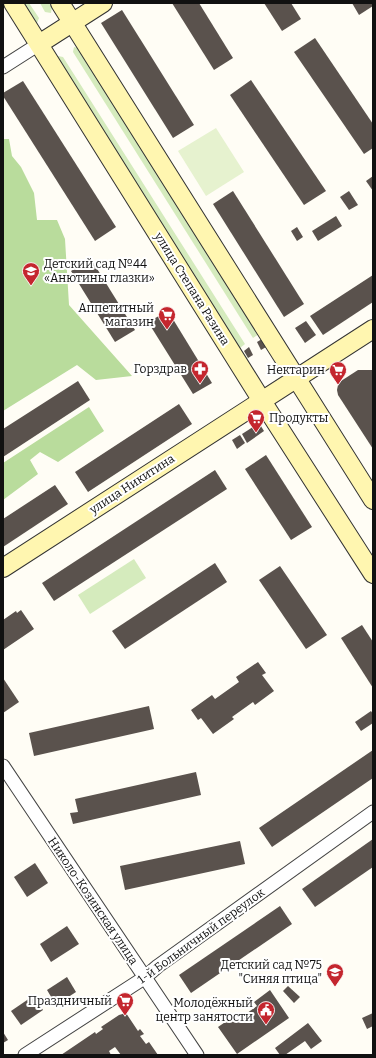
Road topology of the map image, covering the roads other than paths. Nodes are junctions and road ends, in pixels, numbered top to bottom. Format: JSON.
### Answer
{"nodes":[{"id":1,"x":13,"y":3,"type":"edge"},
{"id":2,"x":60,"y":3,"type":"edge"},
{"id":3,"x":103,"y":3,"type":"edge"},
{"id":4,"x":72,"y":22,"type":"junction"},
{"id":5,"x":39,"y":44,"type":"junction"},
{"id":6,"x":3,"y":67,"type":"edge"},
{"id":7,"x":373,"y":329,"type":"edge"},
{"id":8,"x":296,"y":378,"type":"junction"},
{"id":9,"x":262,"y":401,"type":"junction"},
{"id":10,"x":373,"y":500,"type":"edge"},
{"id":11,"x":3,"y":568,"type":"edge"},
{"id":12,"x":373,"y":574,"type":"edge"},
{"id":13,"x":3,"y":766,"type":"edge"},
{"id":14,"x":373,"y":812,"type":"edge"},
{"id":15,"x":144,"y":978,"type":"junction"},
{"id":16,"x":25,"y":1055,"type":"edge"},
{"id":17,"x":197,"y":1055,"type":"edge"}],
"edges":[{"from":1,"to":5,"type":"main road","name":"улица Степана Разина"},
{"from":2,"to":4,"type":"main road"},
{"from":3,"to":4,"type":"main road"},
{"from":4,"to":5,"type":"main road"},
{"from":4,"to":8,"type":"main road"},
{"from":5,"to":6,"type":"street"},
{"from":5,"to":9,"type":"main road","name":"улица Степана Разина"},
{"from":7,"to":8,"type":"main road"},
{"from":8,"to":9,"type":"main road","name":"улица Никитина"},
{"from":8,"to":10,"type":"main road"},
{"from":9,"to":11,"type":"main road","name":"улица Никитина"},
{"from":9,"to":12,"type":"main road","name":"улица Степана Разина"},
{"from":13,"to":15,"type":"street","name":"Николо-Козинская улица"},
{"from":14,"to":15,"type":"street","name":"1-й Больничный переулок"},
{"from":15,"to":16,"type":"street","name":"1-й Больничный переулок"},
{"from":15,"to":17,"type":"street","name":"Николо-Козинская улица"}]}
